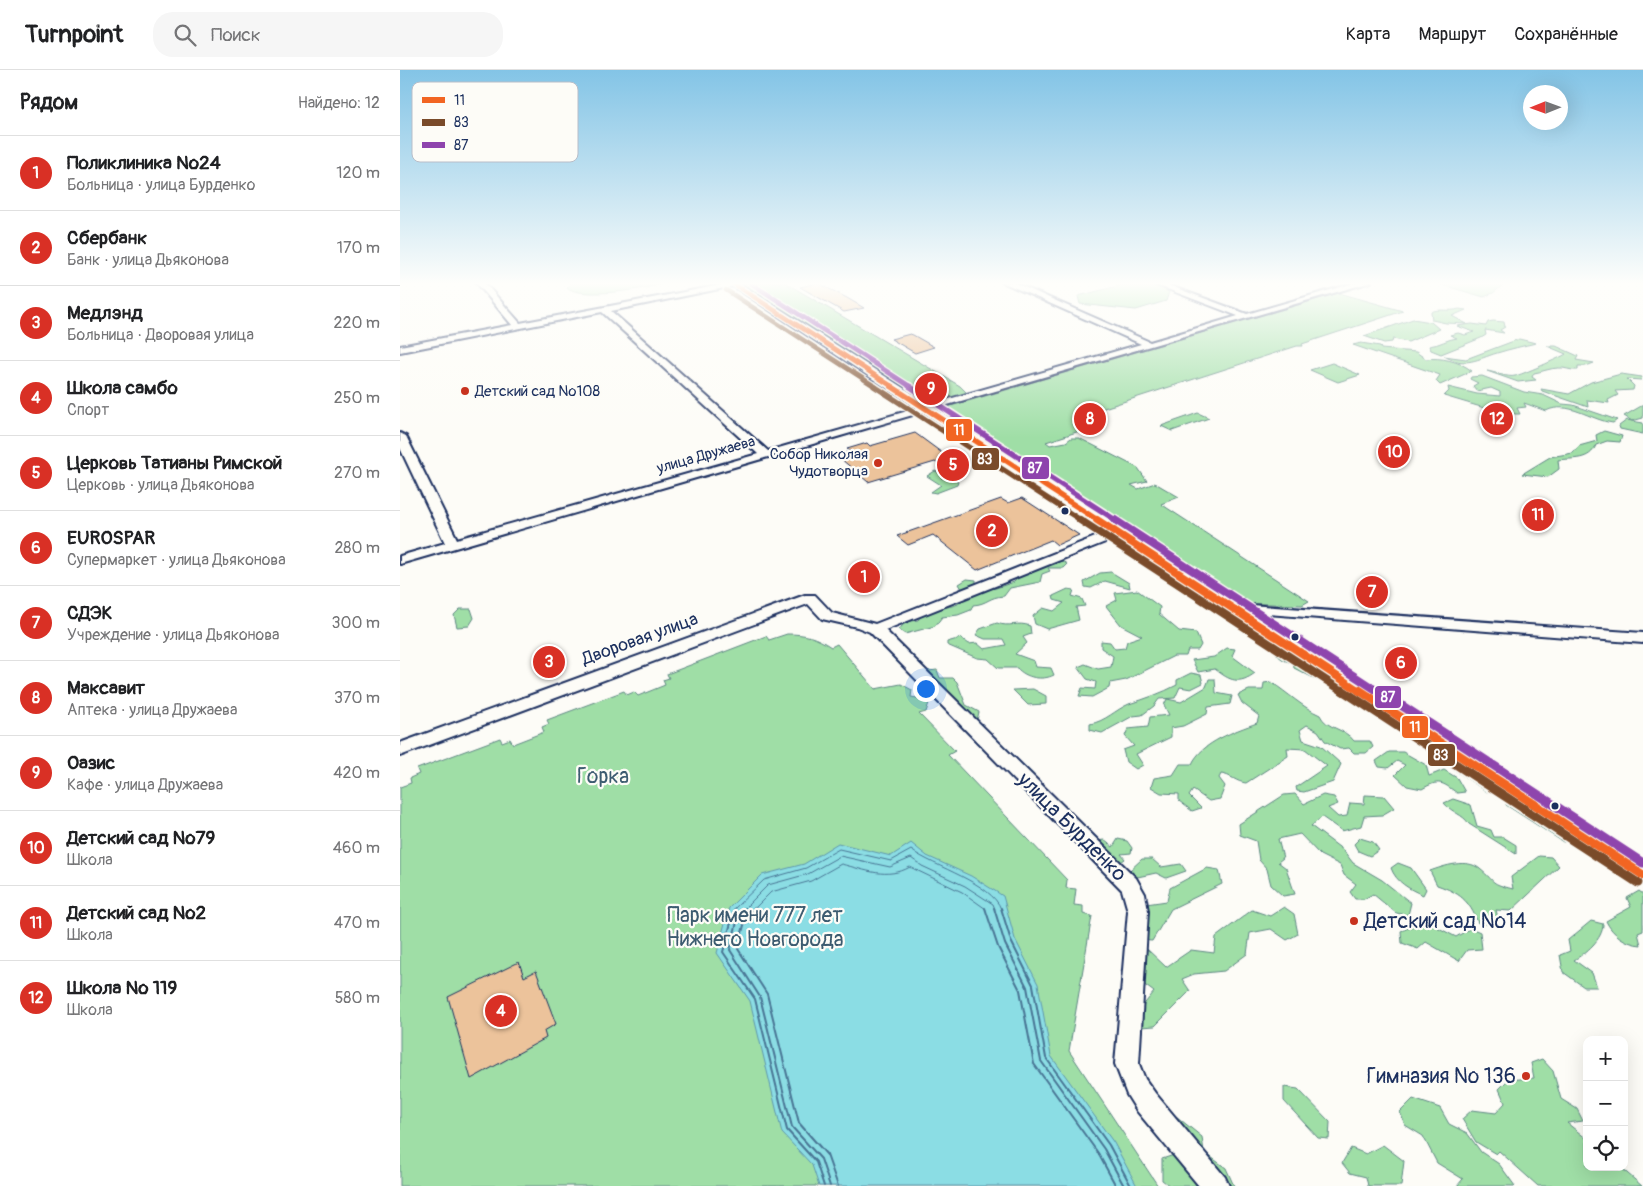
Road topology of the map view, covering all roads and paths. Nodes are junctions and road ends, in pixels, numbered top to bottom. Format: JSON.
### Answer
{"nodes":[{"id":1,"x":477,"y":334,"type":"edge"},
{"id":2,"x":632,"y":334,"type":"edge"},
{"id":3,"x":811,"y":334,"type":"edge"},
{"id":4,"x":1125,"y":334,"type":"edge"},
{"id":5,"x":1186,"y":334,"type":"edge"},
{"id":6,"x":1150,"y":345,"type":"junction"},
{"id":7,"x":400,"y":349,"type":"edge"},
{"id":8,"x":926,"y":409,"type":"junction"},
{"id":9,"x":400,"y":436,"type":"edge"},
{"id":10,"x":766,"y":455,"type":"junction"},
{"id":11,"x":1118,"y":532,"type":"junction"},
{"id":12,"x":453,"y":545,"type":"junction"},
{"id":13,"x":400,"y":560,"type":"edge"},
{"id":14,"x":810,"y":598,"type":"joint"},
{"id":15,"x":1234,"y":608,"type":"junction"},
{"id":16,"x":875,"y":629,"type":"junction"},
{"id":17,"x":1643,"y":638,"type":"edge"},
{"id":18,"x":400,"y":750,"type":"edge"},
{"id":19,"x":1643,"y":875,"type":"edge"},
{"id":20,"x":1216,"y":1186,"type":"edge"}],
"edges":[{"from":1,"to":7,"type":"street"},
{"from":2,"to":10,"type":"street"},
{"from":3,"to":8,"type":"main road"},
{"from":4,"to":6,"type":"street"},
{"from":5,"to":6,"type":"street","name":"улица Дружаева"},
{"from":6,"to":8,"type":"street","name":"улица Дружаева"},
{"from":8,"to":10,"type":"street","name":"улица Дружаева"},
{"from":8,"to":11,"type":"main road"},
{"from":9,"to":12,"type":"street"},
{"from":10,"to":12,"type":"street","name":"улица Дружаева"},
{"from":11,"to":15,"type":"main road"},
{"from":11,"to":16,"type":"street"},
{"from":12,"to":13,"type":"street","name":"улица Дружаева"},
{"from":14,"to":16,"type":"street","name":"улица Бурденко"},
{"from":14,"to":18,"type":"street","name":"Дворовая улица"},
{"from":15,"to":17,"type":"street"},
{"from":15,"to":19,"type":"main road"},
{"from":16,"to":20,"type":"street","name":"улица Бурденко"}]}
